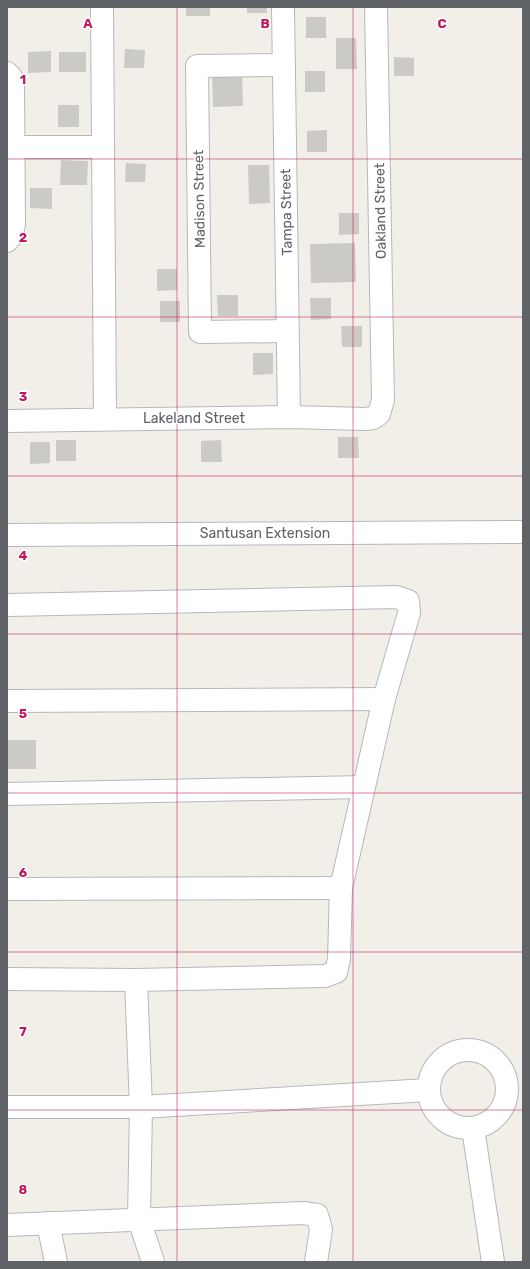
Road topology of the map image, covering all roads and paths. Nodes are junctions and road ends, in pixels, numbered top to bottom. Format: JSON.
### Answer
{"nodes":[{"id":1,"x":102,"y":7,"type":"edge"},
{"id":2,"x":283,"y":7,"type":"edge"},
{"id":3,"x":376,"y":7,"type":"edge"},
{"id":4,"x":284,"y":65,"type":"junction"},
{"id":5,"x":7,"y":73,"type":"edge"},
{"id":6,"x":13,"y":147,"type":"junction"},
{"id":7,"x":103,"y":147,"type":"junction"},
{"id":8,"x":7,"y":241,"type":"edge"},
{"id":9,"x":287,"y":331,"type":"junction"},
{"id":10,"x":380,"y":414,"type":"joint"},
{"id":11,"x":289,"y":417,"type":"junction"},
{"id":12,"x":105,"y":418,"type":"junction"},
{"id":13,"x":7,"y":421,"type":"edge"},
{"id":14,"x":523,"y":532,"type":"edge"},
{"id":15,"x":7,"y":535,"type":"edge"},
{"id":16,"x":7,"y":605,"type":"edge"},
{"id":17,"x":384,"y":699,"type":"junction"},
{"id":18,"x":7,"y":701,"type":"edge"},
{"id":19,"x":364,"y":787,"type":"junction"},
{"id":20,"x":7,"y":794,"type":"edge"},
{"id":21,"x":341,"y":888,"type":"junction"},
{"id":22,"x":7,"y":889,"type":"edge"},
{"id":23,"x":7,"y":979,"type":"edge"},
{"id":24,"x":136,"y":980,"type":"junction"},
{"id":25,"x":515,"y":1089,"type":"edge"},
{"id":26,"x":428,"y":1090,"type":"junction"},
{"id":27,"x":7,"y":1107,"type":"edge"},
{"id":28,"x":142,"y":1107,"type":"junction"},
{"id":29,"x":473,"y":1128,"type":"junction"},
{"id":30,"x":139,"y":1220,"type":"junction"},
{"id":31,"x":48,"y":1223,"type":"junction"},
{"id":32,"x":7,"y":1225,"type":"edge"},
{"id":33,"x":56,"y":1262,"type":"edge"},
{"id":34,"x":154,"y":1262,"type":"edge"},
{"id":35,"x":316,"y":1262,"type":"edge"},
{"id":36,"x":493,"y":1262,"type":"edge"}],
"edges":[{"from":1,"to":7,"type":"street"},
{"from":2,"to":4,"type":"street","name":"Tampa Street"},
{"from":3,"to":10,"type":"street","name":"Oakland Street"},
{"from":4,"to":9,"type":"street","name":"Tampa Street"},
{"from":4,"to":9,"type":"street","name":"Madison Street"},
{"from":5,"to":6,"type":"street"},
{"from":6,"to":7,"type":"street"},
{"from":6,"to":8,"type":"street"},
{"from":7,"to":12,"type":"street"},
{"from":9,"to":11,"type":"street","name":"Tampa Street"},
{"from":10,"to":11,"type":"street","name":"Lakeland Street"},
{"from":11,"to":12,"type":"street","name":"Lakeland Street"},
{"from":12,"to":13,"type":"street","name":"Lakeland Street"},
{"from":14,"to":15,"type":"street","name":"Santusan Extension"},
{"from":16,"to":17,"type":"street"},
{"from":17,"to":18,"type":"street"},
{"from":17,"to":19,"type":"street"},
{"from":19,"to":20,"type":"street"},
{"from":19,"to":21,"type":"street"},
{"from":21,"to":22,"type":"street"},
{"from":21,"to":24,"type":"street"},
{"from":23,"to":24,"type":"street"},
{"from":24,"to":28,"type":"street"},
{"from":25,"to":26,"type":"street"},
{"from":25,"to":29,"type":"street"},
{"from":26,"to":28,"type":"street"},
{"from":26,"to":29,"type":"street"},
{"from":27,"to":28,"type":"street"},
{"from":28,"to":30,"type":"street"},
{"from":29,"to":36,"type":"street"},
{"from":30,"to":31,"type":"street"},
{"from":30,"to":34,"type":"street"},
{"from":30,"to":35,"type":"street"},
{"from":31,"to":32,"type":"street"},
{"from":31,"to":33,"type":"street"}]}
